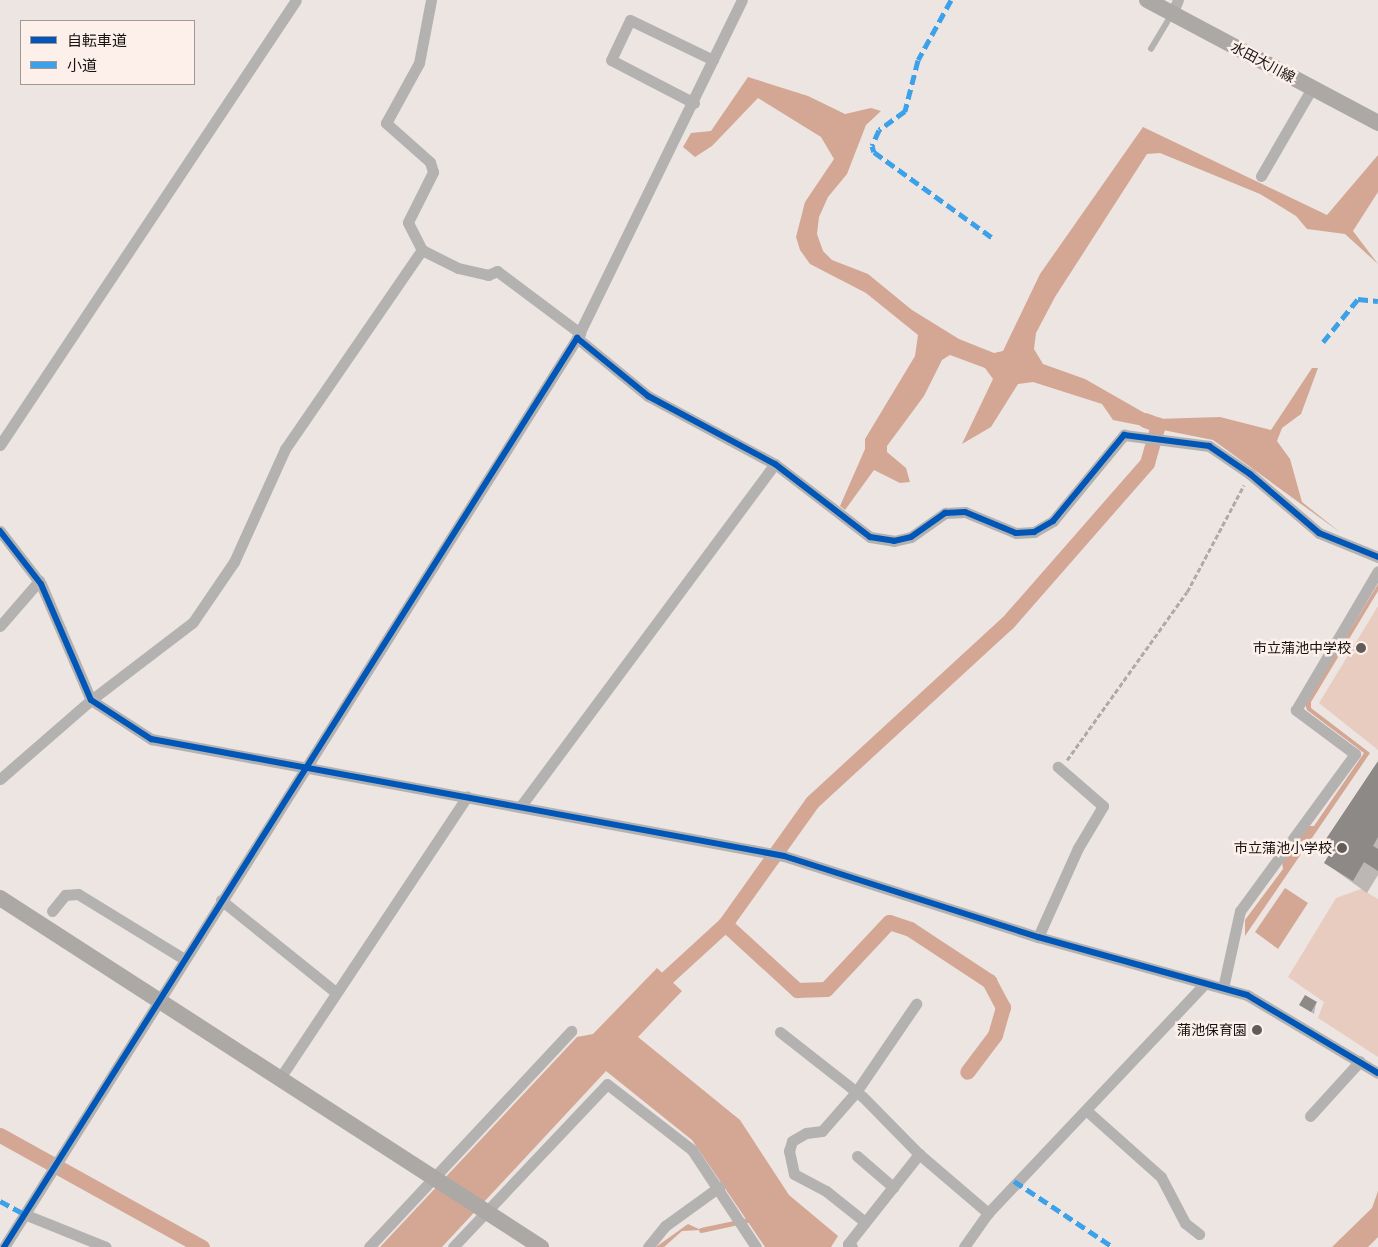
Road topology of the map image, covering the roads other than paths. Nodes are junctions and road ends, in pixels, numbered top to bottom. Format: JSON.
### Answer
{"nodes":[{"id":1,"x":296,"y":0,"type":"edge"},
{"id":2,"x":431,"y":0,"type":"edge"},
{"id":3,"x":742,"y":0,"type":"edge"},
{"id":4,"x":1147,"y":0,"type":"edge"},
{"id":5,"x":1175,"y":7,"type":"edge"},
{"id":6,"x":1151,"y":49,"type":"dead end"},
{"id":7,"x":713,"y":60,"type":"junction"},
{"id":8,"x":1312,"y":88,"type":"junction"},
{"id":9,"x":694,"y":103,"type":"junction"},
{"id":10,"x":1378,"y":123,"type":"edge"},
{"id":11,"x":1261,"y":176,"type":"dead end"},
{"id":12,"x":422,"y":250,"type":"junction"},
{"id":13,"x":579,"y":336,"type":"junction"},
{"id":14,"x":0,"y":445,"type":"edge"},
{"id":15,"x":775,"y":464,"type":"junction"},
{"id":16,"x":0,"y":531,"type":"edge"},
{"id":17,"x":1378,"y":557,"type":"edge"},
{"id":18,"x":1378,"y":571,"type":"edge"},
{"id":19,"x":38,"y":580,"type":"junction"},
{"id":20,"x":0,"y":626,"type":"edge"},
{"id":21,"x":91,"y":700,"type":"junction"},
{"id":22,"x":305,"y":767,"type":"junction"},
{"id":23,"x":1059,"y":768,"type":"road end"},
{"id":24,"x":0,"y":779,"type":"edge"},
{"id":25,"x":467,"y":797,"type":"junction"},
{"id":26,"x":520,"y":806,"type":"junction"},
{"id":27,"x":0,"y":898,"type":"edge"},
{"id":28,"x":221,"y":900,"type":"junction"},
{"id":29,"x":52,"y":911,"type":"dead end"},
{"id":30,"x":1038,"y":937,"type":"junction"},
{"id":31,"x":184,"y":959,"type":"junction"},
{"id":32,"x":1203,"y":986,"type":"junction"},
{"id":33,"x":1224,"y":988,"type":"junction"},
{"id":34,"x":334,"y":991,"type":"junction"},
{"id":35,"x":159,"y":998,"type":"junction"},
{"id":36,"x":916,"y":1004,"type":"dead end"},
{"id":37,"x":571,"y":1030,"type":"dead end"},
{"id":38,"x":780,"y":1032,"type":"dead end"},
{"id":39,"x":1360,"y":1061,"type":"junction"},
{"id":40,"x":1378,"y":1073,"type":"edge"},
{"id":41,"x":280,"y":1078,"type":"junction"},
{"id":42,"x":856,"y":1092,"type":"junction"},
{"id":43,"x":1087,"y":1111,"type":"junction"},
{"id":44,"x":1310,"y":1116,"type":"dead end"},
{"id":45,"x":919,"y":1154,"type":"junction"},
{"id":46,"x":857,"y":1156,"type":"dead end"},
{"id":47,"x":438,"y":1182,"type":"junction"},
{"id":48,"x":719,"y":1187,"type":"junction"},
{"id":49,"x":893,"y":1187,"type":"junction"},
{"id":50,"x":480,"y":1209,"type":"junction"},
{"id":51,"x":988,"y":1213,"type":"junction"},
{"id":52,"x":24,"y":1214,"type":"junction"},
{"id":53,"x":865,"y":1222,"type":"junction"},
{"id":54,"x":1199,"y":1234,"type":"dead end"},
{"id":55,"x":848,"y":1246,"type":"edge"},
{"id":56,"x":4,"y":1247,"type":"edge"},
{"id":57,"x":106,"y":1247,"type":"edge"},
{"id":58,"x":370,"y":1247,"type":"edge"},
{"id":59,"x":452,"y":1247,"type":"edge"},
{"id":60,"x":541,"y":1247,"type":"edge"},
{"id":61,"x":648,"y":1247,"type":"edge"},
{"id":62,"x":756,"y":1247,"type":"edge"},
{"id":63,"x":964,"y":1247,"type":"edge"}],
"edges":[{"from":1,"to":14,"type":"street"},
{"from":2,"to":12,"type":"street"},
{"from":3,"to":7,"type":"street"},
{"from":4,"to":5,"type":"street","name":"水田大川線"},
{"from":5,"to":6,"type":"lane"},
{"from":5,"to":8,"type":"street","name":"水田大川線"},
{"from":7,"to":9,"type":"street"},
{"from":7,"to":9,"type":"street"},
{"from":8,"to":10,"type":"street","name":"水田大川線"},
{"from":8,"to":11,"type":"street"},
{"from":9,"to":13,"type":"street"},
{"from":12,"to":13,"type":"street"},
{"from":12,"to":21,"type":"street"},
{"from":13,"to":15,"type":"street"},
{"from":13,"to":22,"type":"street"},
{"from":15,"to":17,"type":"street"},
{"from":15,"to":26,"type":"street"},
{"from":16,"to":19,"type":"street"},
{"from":18,"to":33,"type":"street"},
{"from":19,"to":20,"type":"street"},
{"from":19,"to":21,"type":"street"},
{"from":21,"to":22,"type":"street"},
{"from":21,"to":24,"type":"street"},
{"from":22,"to":25,"type":"street"},
{"from":22,"to":28,"type":"street"},
{"from":23,"to":30,"type":"street"},
{"from":25,"to":26,"type":"street"},
{"from":25,"to":34,"type":"street"},
{"from":26,"to":30,"type":"street"},
{"from":27,"to":35,"type":"street"},
{"from":28,"to":31,"type":"street"},
{"from":28,"to":34,"type":"street"},
{"from":29,"to":31,"type":"street"},
{"from":30,"to":32,"type":"street"},
{"from":31,"to":35,"type":"street"},
{"from":32,"to":33,"type":"street"},
{"from":32,"to":43,"type":"street"},
{"from":33,"to":39,"type":"street"},
{"from":34,"to":41,"type":"street"},
{"from":35,"to":41,"type":"street"},
{"from":35,"to":52,"type":"street"},
{"from":36,"to":42,"type":"street"},
{"from":37,"to":47,"type":"street"},
{"from":38,"to":42,"type":"street"},
{"from":39,"to":40,"type":"street"},
{"from":39,"to":44,"type":"street"},
{"from":41,"to":47,"type":"street"},
{"from":42,"to":45,"type":"street"},
{"from":42,"to":53,"type":"street"},
{"from":43,"to":51,"type":"street"},
{"from":43,"to":54,"type":"street"},
{"from":45,"to":49,"type":"street"},
{"from":45,"to":51,"type":"street"},
{"from":46,"to":49,"type":"street"},
{"from":47,"to":50,"type":"street"},
{"from":47,"to":58,"type":"street"},
{"from":48,"to":50,"type":"street"},
{"from":48,"to":61,"type":"street"},
{"from":48,"to":62,"type":"street"},
{"from":49,"to":53,"type":"street"},
{"from":50,"to":59,"type":"street"},
{"from":50,"to":60,"type":"street"},
{"from":51,"to":63,"type":"street"},
{"from":52,"to":56,"type":"street"},
{"from":52,"to":57,"type":"street"},
{"from":53,"to":55,"type":"street"}]}
